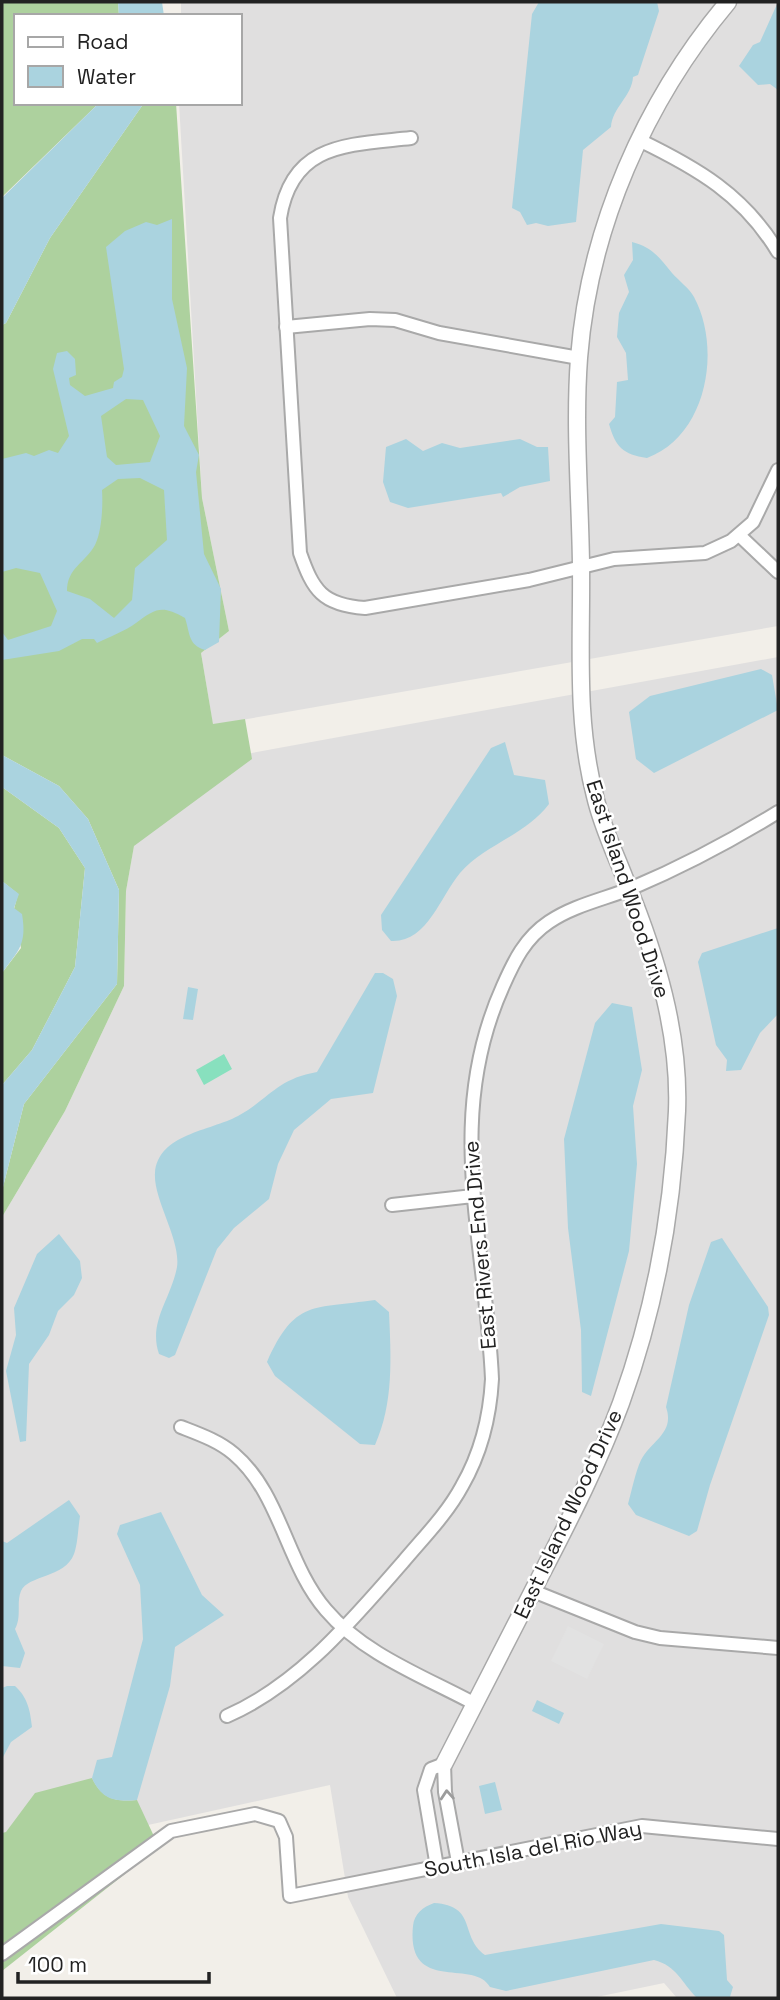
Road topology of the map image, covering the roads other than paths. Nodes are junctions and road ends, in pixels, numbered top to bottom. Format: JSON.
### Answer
{"nodes":[{"id":1,"x":729,"y":2,"type":"edge"},
{"id":2,"x":411,"y":138,"type":"dead end"},
{"id":3,"x":639,"y":140,"type":"junction"},
{"id":4,"x":778,"y":252,"type":"edge"},
{"id":5,"x":286,"y":327,"type":"junction"},
{"id":6,"x":579,"y":358,"type":"junction"},
{"id":7,"x":778,"y":470,"type":"edge"},
{"id":8,"x":739,"y":535,"type":"junction"},
{"id":9,"x":581,"y":566,"type":"junction"},
{"id":10,"x":778,"y":572,"type":"edge"},
{"id":11,"x":778,"y":812,"type":"edge"},
{"id":12,"x":629,"y":889,"type":"junction"},
{"id":13,"x":474,"y":1196,"type":"junction"},
{"id":14,"x":392,"y":1205,"type":"dead end"},
{"id":15,"x":181,"y":1427,"type":"dead end"},
{"id":16,"x":533,"y":1591,"type":"junction"},
{"id":17,"x":344,"y":1629,"type":"junction"},
{"id":18,"x":778,"y":1648,"type":"edge"},
{"id":19,"x":475,"y":1704,"type":"junction"},
{"id":20,"x":227,"y":1716,"type":"dead end"},
{"id":21,"x":444,"y":1764,"type":"junction"},
{"id":22,"x":778,"y":1839,"type":"edge"},
{"id":23,"x":458,"y":1862,"type":"junction"},
{"id":24,"x":437,"y":1867,"type":"junction"},
{"id":25,"x":2,"y":1954,"type":"edge"}],
"edges":[{"from":1,"to":3,"type":"street","name":"East Island Wood Drive"},
{"from":2,"to":5,"type":"street"},
{"from":3,"to":4,"type":"street"},
{"from":3,"to":6,"type":"street","name":"East Island Wood Drive"},
{"from":5,"to":6,"type":"street"},
{"from":5,"to":9,"type":"street"},
{"from":6,"to":9,"type":"street","name":"East Island Wood Drive"},
{"from":7,"to":8,"type":"street"},
{"from":8,"to":9,"type":"street"},
{"from":8,"to":10,"type":"street"},
{"from":9,"to":12,"type":"street","name":"East Island Wood Drive"},
{"from":11,"to":12,"type":"street","name":"East Rivers End Drive"},
{"from":12,"to":13,"type":"street","name":"East Rivers End Drive"},
{"from":12,"to":16,"type":"street","name":"East Island Wood Drive"},
{"from":13,"to":14,"type":"street"},
{"from":13,"to":17,"type":"street","name":"East Rivers End Drive"},
{"from":15,"to":17,"type":"street"},
{"from":16,"to":18,"type":"street"},
{"from":16,"to":19,"type":"street","name":"East Island Wood Drive"},
{"from":17,"to":19,"type":"street"},
{"from":17,"to":20,"type":"street","name":"East Rivers End Drive"},
{"from":19,"to":21,"type":"street","name":"East Island Wood Drive"},
{"from":23,"to":21,"type":"street","one_way":true},
{"from":21,"to":24,"type":"street","name":"East Island Wood Drive"},
{"from":22,"to":23,"type":"street","name":"South Isla del Rio Way"},
{"from":23,"to":24,"type":"street","name":"South Isla del Rio Way"},
{"from":24,"to":25,"type":"street","name":"South Isla del Rio Way"}]}
